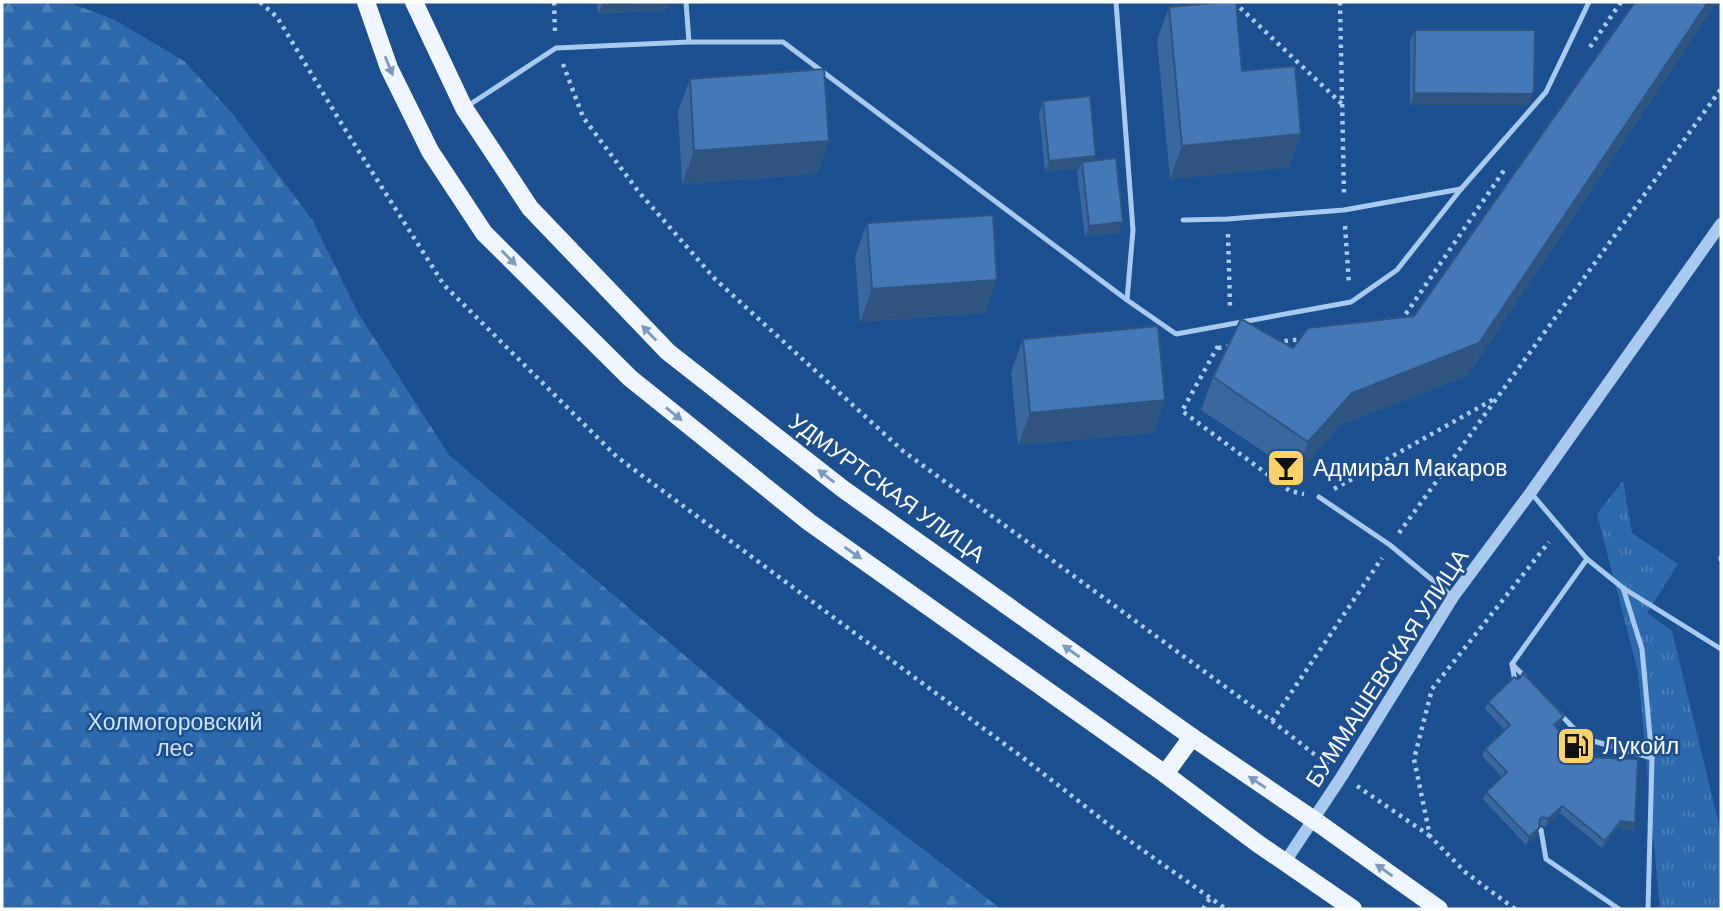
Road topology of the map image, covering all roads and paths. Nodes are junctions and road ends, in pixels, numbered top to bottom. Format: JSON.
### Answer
{"nodes":[{"id":1,"x":260,"y":2,"type":"edge"},
{"id":2,"x":366,"y":2,"type":"edge"},
{"id":3,"x":414,"y":2,"type":"edge"},
{"id":4,"x":554,"y":2,"type":"edge"},
{"id":5,"x":686,"y":2,"type":"edge"},
{"id":6,"x":1116,"y":2,"type":"edge"},
{"id":7,"x":1234,"y":2,"type":"edge"},
{"id":8,"x":1340,"y":2,"type":"edge"},
{"id":9,"x":1589,"y":2,"type":"edge"},
{"id":10,"x":689,"y":42,"type":"junction"},
{"id":11,"x":556,"y":48,"type":"junction"},
{"id":12,"x":1721,"y":89,"type":"edge"},
{"id":13,"x":1342,"y":104,"type":"junction"},
{"id":14,"x":464,"y":108,"type":"junction"},
{"id":15,"x":1461,"y":189,"type":"junction"},
{"id":16,"x":1344,"y":210,"type":"junction"},
{"id":17,"x":1228,"y":219,"type":"junction"},
{"id":18,"x":1183,"y":220,"type":"dead end"},
{"id":19,"x":1721,"y":224,"type":"edge"},
{"id":20,"x":1127,"y":300,"type":"junction"},
{"id":21,"x":1351,"y":302,"type":"junction"},
{"id":22,"x":1230,"y":325,"type":"junction"},
{"id":23,"x":1498,"y":397,"type":"junction"},
{"id":24,"x":1531,"y":492,"type":"junction"},
{"id":25,"x":1320,"y":497,"type":"junction"},
{"id":26,"x":1561,"y":528,"type":"junction"},
{"id":27,"x":1390,"y":545,"type":"junction"},
{"id":28,"x":1587,"y":559,"type":"junction"},
{"id":29,"x":1623,"y":588,"type":"junction"},
{"id":30,"x":1452,"y":597,"type":"junction"},
{"id":31,"x":1721,"y":649,"type":"edge"},
{"id":32,"x":1512,"y":664,"type":"junction"},
{"id":33,"x":1515,"y":681,"type":"edge"},
{"id":34,"x":1530,"y":682,"type":"edge"},
{"id":35,"x":1556,"y":710,"type":"edge"},
{"id":36,"x":1192,"y":737,"type":"junction"},
{"id":37,"x":1653,"y":758,"type":"junction"},
{"id":38,"x":1165,"y":774,"type":"junction"},
{"id":39,"x":1314,"y":820,"type":"junction"},
{"id":40,"x":1541,"y":830,"type":"edge"},
{"id":41,"x":1285,"y":862,"type":"junction"},
{"id":42,"x":1210,"y":898,"type":"junction"},
{"id":43,"x":1203,"y":909,"type":"edge"},
{"id":44,"x":1226,"y":909,"type":"edge"},
{"id":45,"x":1353,"y":909,"type":"edge"},
{"id":46,"x":1439,"y":909,"type":"edge"},
{"id":47,"x":1515,"y":909,"type":"edge"},
{"id":48,"x":1619,"y":909,"type":"edge"},
{"id":49,"x":1648,"y":909,"type":"edge"}],
"edges":[{"from":1,"to":42,"type":"path"},
{"from":2,"to":38,"type":"main road","one_way":true},
{"from":3,"to":14,"type":"main road","name":"УДМУРТСКАЯ УЛИЦА"},
{"from":4,"to":11,"type":"path"},
{"from":5,"to":10,"type":"lane"},
{"from":6,"to":20,"type":"lane"},
{"from":7,"to":13,"type":"path"},
{"from":8,"to":13,"type":"path"},
{"from":9,"to":15,"type":"lane"},
{"from":10,"to":11,"type":"lane"},
{"from":10,"to":20,"type":"lane"},
{"from":11,"to":14,"type":"lane"},
{"from":11,"to":27,"type":"path"},
{"from":12,"to":23,"type":"path"},
{"from":13,"to":16,"type":"path"},
{"from":36,"to":14,"type":"main road","name":"УДМУРТСКАЯ УЛИЦА","one_way":true},
{"from":15,"to":16,"type":"lane"},
{"from":15,"to":21,"type":"lane"},
{"from":16,"to":17,"type":"lane"},
{"from":16,"to":21,"type":"path"},
{"from":17,"to":18,"type":"lane"},
{"from":17,"to":22,"type":"path"},
{"from":19,"to":24,"type":"street","name":"БУММАШЕВСКАЯ УЛИЦА"},
{"from":20,"to":22,"type":"lane"},
{"from":21,"to":22,"type":"lane"},
{"from":22,"to":25,"type":"path"},
{"from":23,"to":25,"type":"path"},
{"from":23,"to":27,"type":"path"},
{"from":24,"to":26,"type":"lane"},
{"from":24,"to":30,"type":"street","name":"БУММАШЕВСКАЯ УЛИЦА"},
{"from":25,"to":27,"type":"lane"},
{"from":26,"to":28,"type":"lane"},
{"from":26,"to":47,"type":"path"},
{"from":27,"to":30,"type":"lane"},
{"from":28,"to":29,"type":"lane"},
{"from":28,"to":32,"type":"lane"},
{"from":29,"to":31,"type":"lane"},
{"from":29,"to":37,"type":"lane"},
{"from":30,"to":39,"type":"street","name":"БУММАШЕВСКАЯ УЛИЦА"},
{"from":32,"to":33,"type":"lane"},
{"from":32,"to":34,"type":"lane"},
{"from":35,"to":37,"type":"lane"},
{"from":36,"to":38,"type":"main road"},
{"from":39,"to":36,"type":"main road","name":"УДМУРТСКАЯ УЛИЦА","one_way":true},
{"from":37,"to":49,"type":"lane"},
{"from":38,"to":41,"type":"main road"},
{"from":39,"to":41,"type":"street","name":"БУММАШЕВСКАЯ УЛИЦА"},
{"from":46,"to":39,"type":"main road","name":"УДМУРТСКАЯ УЛИЦА","one_way":true},
{"from":40,"to":48,"type":"lane"},
{"from":41,"to":45,"type":"main road"},
{"from":42,"to":43,"type":"path"},
{"from":42,"to":44,"type":"path"}]}
